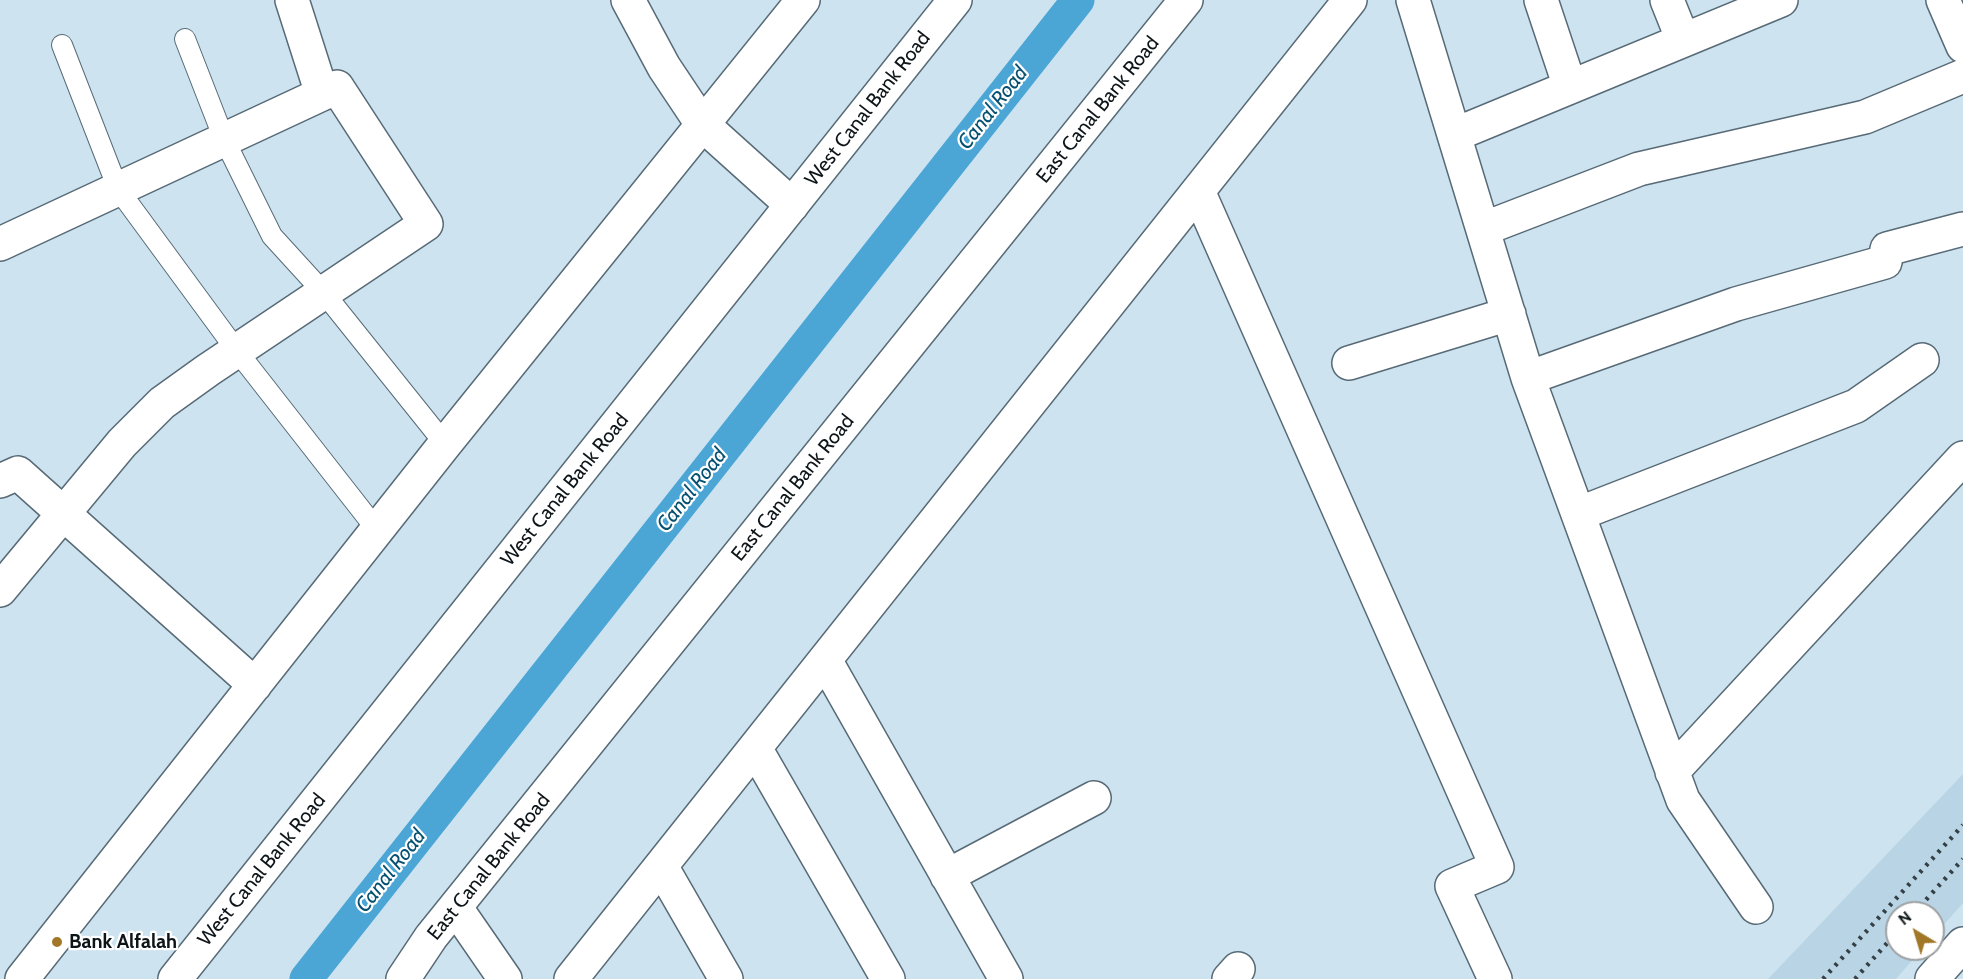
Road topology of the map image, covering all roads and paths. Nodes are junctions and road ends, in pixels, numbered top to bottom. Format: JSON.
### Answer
{"nodes":[{"id":1,"x":292,"y":0,"type":"edge"},
{"id":2,"x":628,"y":0,"type":"edge"},
{"id":3,"x":803,"y":0,"type":"edge"},
{"id":4,"x":954,"y":0,"type":"edge"},
{"id":5,"x":1186,"y":0,"type":"edge"},
{"id":6,"x":1350,"y":0,"type":"edge"},
{"id":7,"x":1413,"y":0,"type":"edge"},
{"id":8,"x":1541,"y":0,"type":"edge"},
{"id":9,"x":1667,"y":0,"type":"edge"},
{"id":10,"x":1781,"y":0,"type":"edge"},
{"id":11,"x":185,"y":39,"type":"dead end"},
{"id":12,"x":1683,"y":40,"type":"junction"},
{"id":13,"x":62,"y":45,"type":"dead end"},
{"id":14,"x":1963,"y":76,"type":"edge"},
{"id":15,"x":1570,"y":87,"type":"junction"},
{"id":16,"x":322,"y":94,"type":"junction"},
{"id":17,"x":702,"y":124,"type":"junction"},
{"id":18,"x":1454,"y":135,"type":"junction"},
{"id":19,"x":224,"y":140,"type":"junction"},
{"id":20,"x":117,"y":189,"type":"junction"},
{"id":21,"x":1198,"y":191,"type":"junction"},
{"id":22,"x":792,"y":205,"type":"junction"},
{"id":23,"x":1483,"y":229,"type":"junction"},
{"id":24,"x":1963,"y":229,"type":"edge"},
{"id":25,"x":0,"y":244,"type":"edge"},
{"id":26,"x":324,"y":292,"type":"junction"},
{"id":27,"x":1509,"y":314,"type":"junction"},
{"id":28,"x":237,"y":351,"type":"junction"},
{"id":29,"x":1922,"y":360,"type":"dead end"},
{"id":30,"x":1349,"y":363,"type":"dead end"},
{"id":31,"x":1528,"y":378,"type":"junction"},
{"id":32,"x":445,"y":444,"type":"junction"},
{"id":33,"x":1963,"y":458,"type":"edge"},
{"id":34,"x":0,"y":481,"type":"edge"},
{"id":35,"x":63,"y":514,"type":"junction"},
{"id":36,"x":1578,"y":514,"type":"junction"},
{"id":37,"x":377,"y":530,"type":"junction"},
{"id":38,"x":0,"y":590,"type":"edge"},
{"id":39,"x":825,"y":660,"type":"junction"},
{"id":40,"x":255,"y":684,"type":"junction"},
{"id":41,"x":755,"y":748,"type":"junction"},
{"id":42,"x":1672,"y":772,"type":"junction"},
{"id":43,"x":1094,"y":798,"type":"dead end"},
{"id":44,"x":662,"y":866,"type":"junction"},
{"id":45,"x":947,"y":876,"type":"junction"},
{"id":46,"x":1756,"y":907,"type":"dead end"},
{"id":47,"x":456,"y":908,"type":"junction"},
{"id":48,"x":1963,"y":944,"type":"edge"},
{"id":49,"x":22,"y":979,"type":"edge"},
{"id":50,"x":175,"y":979,"type":"edge"},
{"id":51,"x":403,"y":979,"type":"edge"},
{"id":52,"x":505,"y":979,"type":"edge"},
{"id":53,"x":571,"y":979,"type":"edge"},
{"id":54,"x":726,"y":979,"type":"edge"},
{"id":55,"x":888,"y":979,"type":"edge"},
{"id":56,"x":1006,"y":979,"type":"edge"},
{"id":57,"x":1495,"y":979,"type":"edge"},
{"id":58,"x":1932,"y":979,"type":"edge"}],
"edges":[{"from":1,"to":16,"type":"main road"},
{"from":2,"to":17,"type":"main road"},
{"from":3,"to":17,"type":"main road"},
{"from":4,"to":22,"type":"main road","name":"West Canal Bank Road"},
{"from":5,"to":47,"type":"main road","name":"East Canal Bank Road"},
{"from":6,"to":21,"type":"main road"},
{"from":7,"to":18,"type":"main road"},
{"from":8,"to":15,"type":"main road"},
{"from":9,"to":12,"type":"main road"},
{"from":10,"to":12,"type":"main road"},
{"from":11,"to":19,"type":"lane"},
{"from":12,"to":15,"type":"main road"},
{"from":13,"to":20,"type":"lane"},
{"from":14,"to":23,"type":"main road"},
{"from":15,"to":18,"type":"main road"},
{"from":16,"to":19,"type":"main road"},
{"from":16,"to":26,"type":"main road"},
{"from":17,"to":22,"type":"main road"},
{"from":17,"to":32,"type":"main road"},
{"from":18,"to":23,"type":"main road"},
{"from":19,"to":20,"type":"main road"},
{"from":19,"to":26,"type":"lane"},
{"from":20,"to":25,"type":"main road"},
{"from":20,"to":28,"type":"lane"},
{"from":21,"to":39,"type":"main road"},
{"from":21,"to":57,"type":"main road"},
{"from":22,"to":50,"type":"main road","name":"West Canal Bank Road"},
{"from":23,"to":27,"type":"main road"},
{"from":24,"to":31,"type":"main road"},
{"from":26,"to":28,"type":"main road"},
{"from":26,"to":32,"type":"lane"},
{"from":27,"to":30,"type":"main road"},
{"from":27,"to":31,"type":"main road"},
{"from":28,"to":35,"type":"main road"},
{"from":28,"to":37,"type":"lane"},
{"from":29,"to":36,"type":"main road"},
{"from":31,"to":36,"type":"main road"},
{"from":32,"to":37,"type":"main road"},
{"from":33,"to":42,"type":"main road"},
{"from":34,"to":35,"type":"main road"},
{"from":35,"to":38,"type":"main road"},
{"from":35,"to":40,"type":"main road"},
{"from":36,"to":42,"type":"main road"},
{"from":37,"to":40,"type":"main road"},
{"from":39,"to":41,"type":"main road"},
{"from":39,"to":45,"type":"main road"},
{"from":40,"to":49,"type":"main road"},
{"from":41,"to":44,"type":"main road"},
{"from":41,"to":55,"type":"main road"},
{"from":42,"to":46,"type":"main road"},
{"from":43,"to":45,"type":"main road"},
{"from":44,"to":53,"type":"main road"},
{"from":44,"to":54,"type":"main road"},
{"from":45,"to":56,"type":"main road"},
{"from":47,"to":51,"type":"main road","name":"East Canal Bank Road"},
{"from":47,"to":52,"type":"main road"},
{"from":48,"to":58,"type":"main road"}]}
